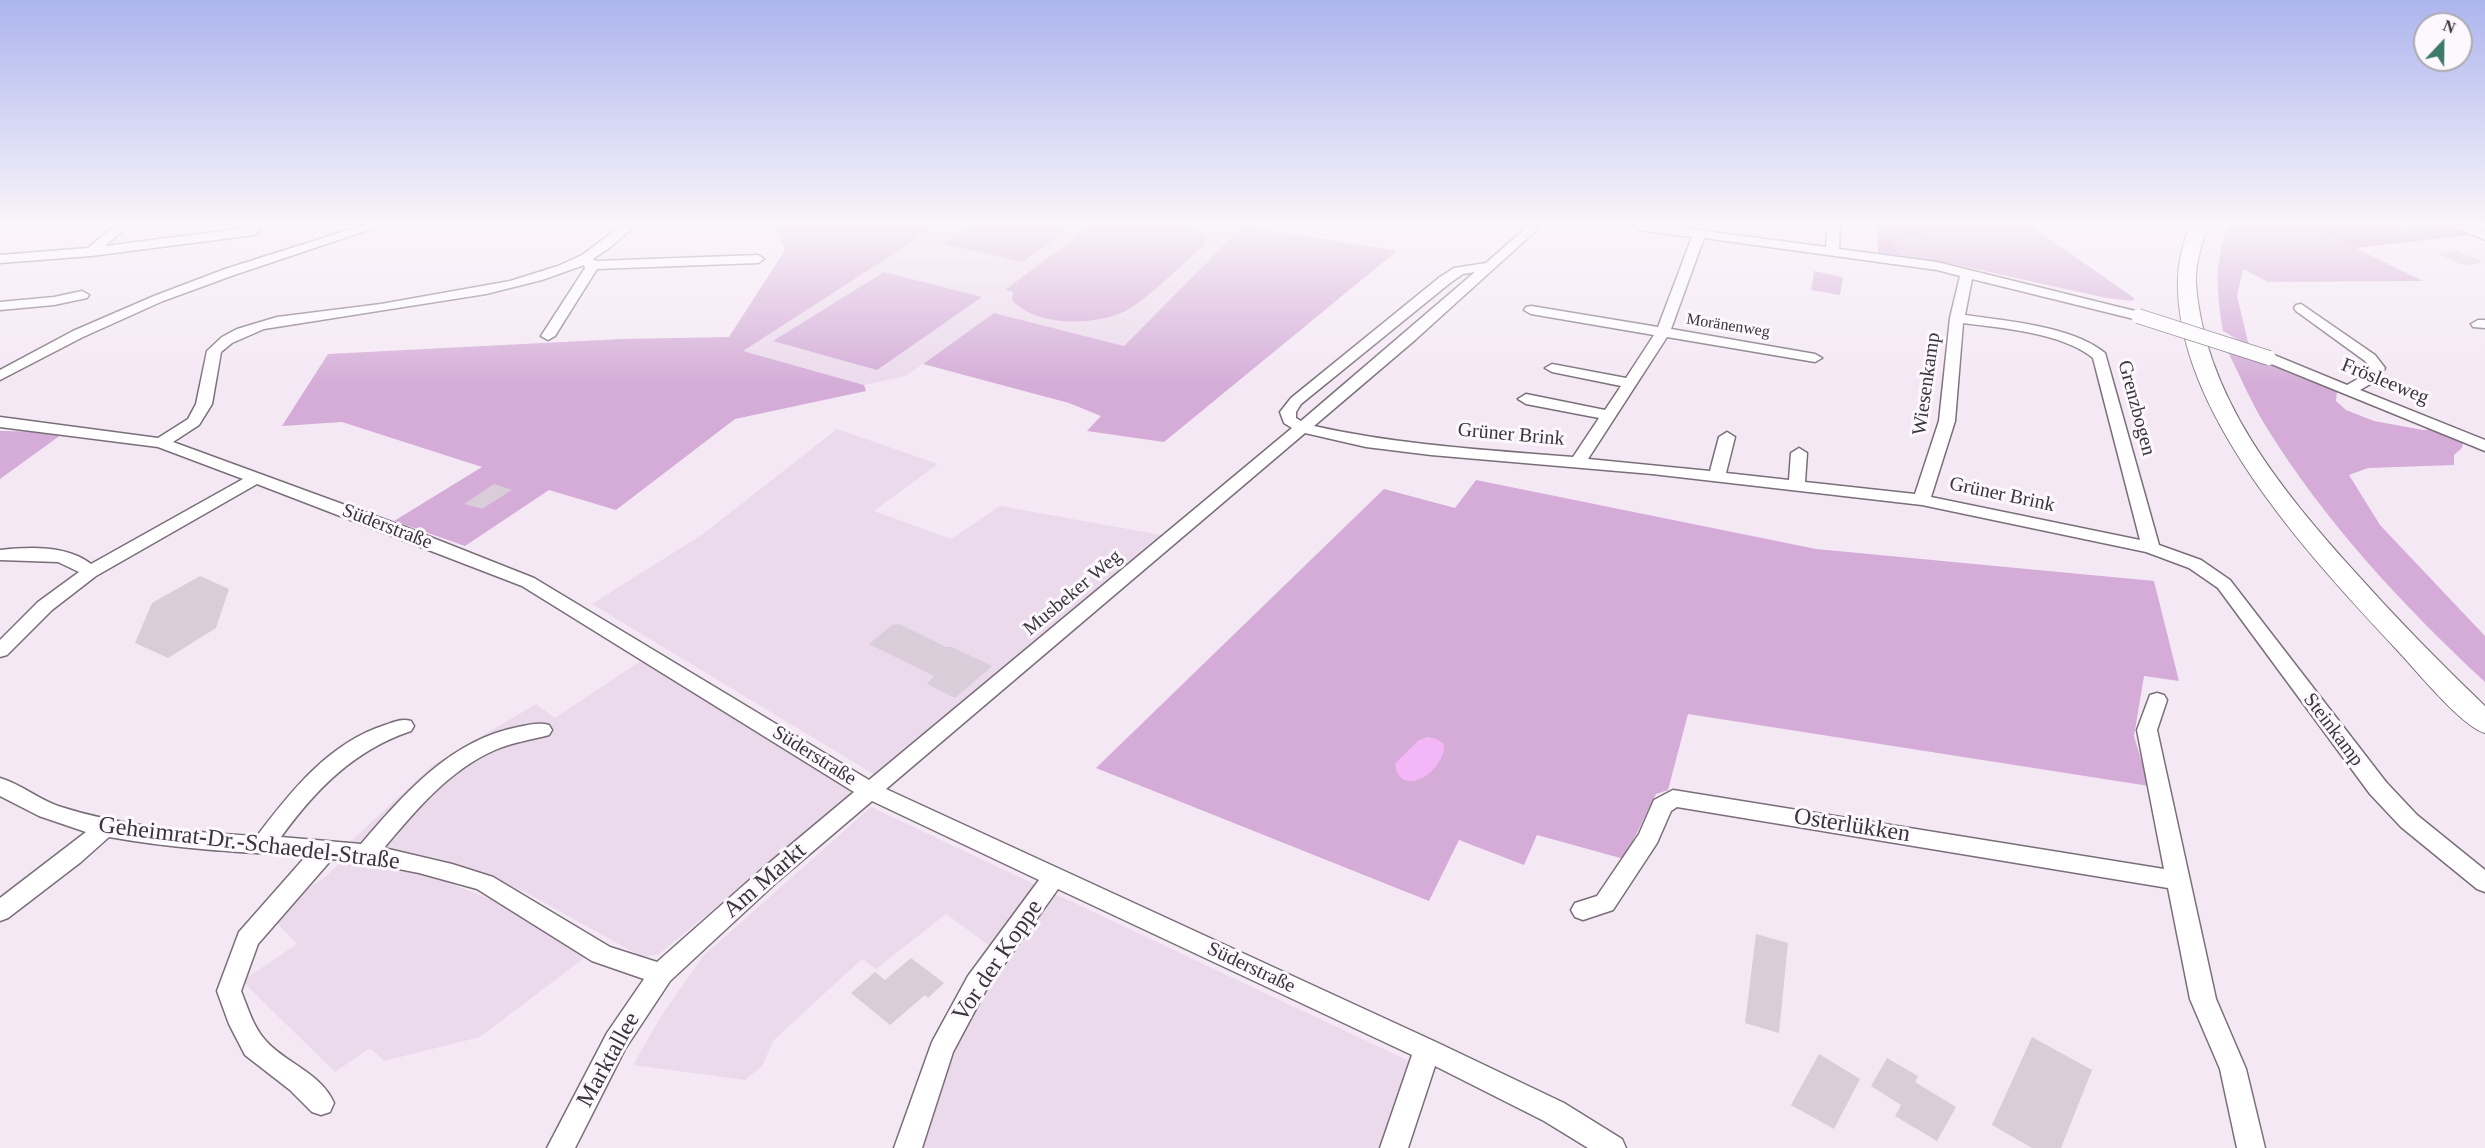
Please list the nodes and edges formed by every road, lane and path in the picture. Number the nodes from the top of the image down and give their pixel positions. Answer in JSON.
{"nodes":[{"id":1,"x":207,"y":280,"type":"edge"},
{"id":2,"x":527,"y":280,"type":"edge"},
{"id":3,"x":578,"y":280,"type":"edge"},
{"id":4,"x":1446,"y":280,"type":"edge"},
{"id":5,"x":1475,"y":280,"type":"edge"},
{"id":6,"x":1682,"y":280,"type":"edge"},
{"id":7,"x":1966,"y":280,"type":"edge"},
{"id":8,"x":1993,"y":280,"type":"edge"},
{"id":9,"x":2187,"y":280,"type":"edge"},
{"id":10,"x":2204,"y":280,"type":"edge"},
{"id":11,"x":81,"y":295,"type":"dead end"},
{"id":12,"x":0,"y":306,"type":"edge"},
{"id":13,"x":2301,"y":308,"type":"dead end"},
{"id":14,"x":1530,"y":310,"type":"dead end"},
{"id":15,"x":1957,"y":318,"type":"junction"},
{"id":16,"x":1662,"y":334,"type":"junction"},
{"id":17,"x":548,"y":336,"type":"dead end"},
{"id":18,"x":1815,"y":358,"type":"dead end"},
{"id":19,"x":1552,"y":368,"type":"dead end"},
{"id":20,"x":0,"y":376,"type":"edge"},
{"id":21,"x":1630,"y":383,"type":"junction"},
{"id":22,"x":2348,"y":390,"type":"junction"},
{"id":23,"x":1526,"y":399,"type":"dead end"},
{"id":24,"x":1609,"y":415,"type":"junction"},
{"id":25,"x":0,"y":422,"type":"edge"},
{"id":26,"x":1302,"y":428,"type":"junction"},
{"id":27,"x":1727,"y":437,"type":"dead end"},
{"id":28,"x":161,"y":443,"type":"junction"},
{"id":29,"x":2485,"y":446,"type":"edge"},
{"id":30,"x":1799,"y":453,"type":"dead end"},
{"id":31,"x":1578,"y":462,"type":"junction"},
{"id":32,"x":1717,"y":477,"type":"junction"},
{"id":33,"x":256,"y":478,"type":"junction"},
{"id":34,"x":1797,"y":486,"type":"junction"},
{"id":35,"x":1922,"y":500,"type":"junction"},
{"id":36,"x":2151,"y":548,"type":"junction"},
{"id":37,"x":0,"y":555,"type":"edge"},
{"id":38,"x":2195,"y":564,"type":"joint"},
{"id":39,"x":90,"y":572,"type":"junction"},
{"id":40,"x":0,"y":651,"type":"edge"},
{"id":41,"x":2157,"y":700,"type":"dead end"},
{"id":42,"x":2485,"y":701,"type":"edge"},
{"id":43,"x":2485,"y":723,"type":"edge"},
{"id":44,"x":404,"y":726,"type":"dead end"},
{"id":45,"x":542,"y":730,"type":"dead end"},
{"id":46,"x":0,"y":786,"type":"edge"},
{"id":47,"x":870,"y":791,"type":"junction"},
{"id":48,"x":103,"y":830,"type":"junction"},
{"id":49,"x":263,"y":845,"type":"junction"},
{"id":50,"x":325,"y":851,"type":"junction"},
{"id":51,"x":366,"y":854,"type":"junction"},
{"id":52,"x":1054,"y":877,"type":"junction"},
{"id":53,"x":2178,"y":880,"type":"junction"},
{"id":54,"x":2485,"y":883,"type":"edge"},
{"id":55,"x":1583,"y":910,"type":"dead end"},
{"id":56,"x":0,"y":911,"type":"edge"},
{"id":57,"x":661,"y":974,"type":"junction"},
{"id":58,"x":1427,"y":1050,"type":"junction"},
{"id":59,"x":321,"y":1103,"type":"dead end"},
{"id":60,"x":561,"y":1148,"type":"edge"},
{"id":61,"x":908,"y":1148,"type":"edge"},
{"id":62,"x":1394,"y":1148,"type":"edge"},
{"id":63,"x":1612,"y":1148,"type":"edge"},
{"id":64,"x":2251,"y":1148,"type":"edge"}],
"edges":[{"from":1,"to":20,"type":"street"},
{"from":2,"to":28,"type":"street"},
{"from":3,"to":17,"type":"street"},
{"from":4,"to":26,"type":"street"},
{"from":5,"to":26,"type":"street","name":"Musbeker Weg"},
{"from":6,"to":16,"type":"street"},
{"from":7,"to":15,"type":"street","name":"Wiesenkamp"},
{"from":8,"to":22,"type":"street","name":"Frösleeweg","bridge":true},
{"from":9,"to":43,"type":"highway"},
{"from":10,"to":42,"type":"highway"},
{"from":11,"to":12,"type":"street"},
{"from":13,"to":22,"type":"street"},
{"from":14,"to":16,"type":"street","name":"Moränenweg"},
{"from":15,"to":35,"type":"street","name":"Wiesenkamp"},
{"from":15,"to":36,"type":"street","name":"Grenzbogen"},
{"from":16,"to":18,"type":"street","name":"Moränenweg"},
{"from":16,"to":21,"type":"street"},
{"from":19,"to":21,"type":"street"},
{"from":21,"to":24,"type":"street"},
{"from":22,"to":29,"type":"street","name":"Frösleeweg"},
{"from":23,"to":24,"type":"street"},
{"from":24,"to":31,"type":"street"},
{"from":25,"to":28,"type":"street","name":"Süderstraße"},
{"from":26,"to":31,"type":"street","name":"Grüner Brink"},
{"from":26,"to":47,"type":"street","name":"Musbeker Weg"},
{"from":27,"to":32,"type":"street"},
{"from":28,"to":33,"type":"street","name":"Süderstraße"},
{"from":30,"to":34,"type":"street"},
{"from":31,"to":32,"type":"street","name":"Grüner Brink"},
{"from":32,"to":34,"type":"street","name":"Grüner Brink"},
{"from":33,"to":39,"type":"street"},
{"from":33,"to":47,"type":"street","name":"Süderstraße"},
{"from":34,"to":35,"type":"street","name":"Grüner Brink"},
{"from":35,"to":36,"type":"street","name":"Grüner Brink"},
{"from":36,"to":38,"type":"street","name":"Grüner Brink"},
{"from":37,"to":39,"type":"street"},
{"from":38,"to":54,"type":"street","name":"Steinkamp"},
{"from":39,"to":40,"type":"street"},
{"from":41,"to":53,"type":"street"},
{"from":44,"to":49,"type":"street"},
{"from":45,"to":51,"type":"street"},
{"from":46,"to":48,"type":"street","name":"Geheimrat-Dr.-Schaedel-Straße"},
{"from":47,"to":52,"type":"street","name":"Süderstraße"},
{"from":47,"to":57,"type":"street","name":"Am Markt"},
{"from":48,"to":49,"type":"street","name":"Geheimrat-Dr.-Schaedel-Straße"},
{"from":48,"to":56,"type":"street"},
{"from":49,"to":50,"type":"street","name":"Geheimrat-Dr.-Schaedel-Straße"},
{"from":50,"to":51,"type":"street","name":"Geheimrat-Dr.-Schaedel-Straße"},
{"from":50,"to":59,"type":"street"},
{"from":51,"to":57,"type":"street","name":"Geheimrat-Dr.-Schaedel-Straße"},
{"from":52,"to":58,"type":"street","name":"Süderstraße"},
{"from":52,"to":61,"type":"street","name":"Vor der Koppe"},
{"from":53,"to":55,"type":"street","name":"Osterlükken"},
{"from":53,"to":64,"type":"street"},
{"from":57,"to":60,"type":"street","name":"Marktallee"},
{"from":58,"to":62,"type":"street"},
{"from":58,"to":63,"type":"street","name":"Süderstraße"}]}
